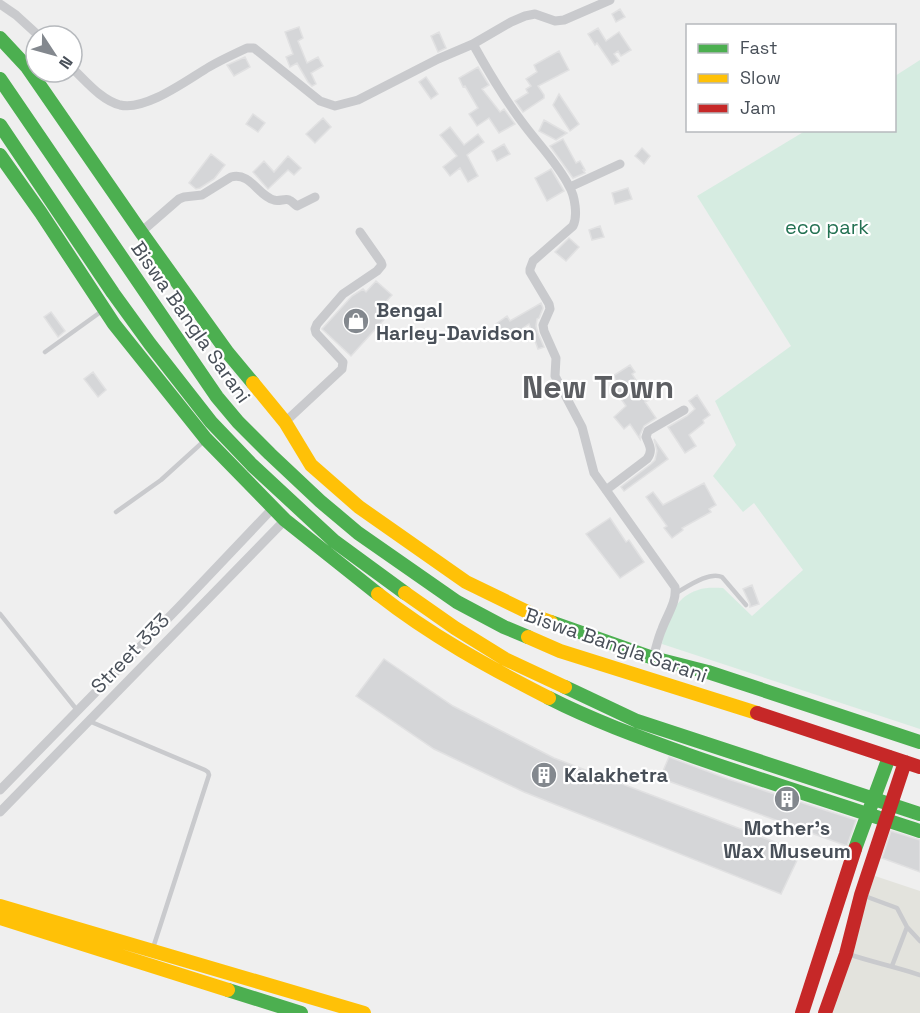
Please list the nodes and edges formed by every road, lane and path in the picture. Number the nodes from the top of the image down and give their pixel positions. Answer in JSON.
{"nodes":[{"id":1,"x":610,"y":0,"type":"edge"},
{"id":2,"x":0,"y":4,"type":"edge"},
{"id":3,"x":26,"y":24,"type":"edge"},
{"id":4,"x":0,"y":38,"type":"edge"},
{"id":5,"x":473,"y":44,"type":"junction"},
{"id":6,"x":0,"y":79,"type":"edge"},
{"id":7,"x":84,"y":79,"type":"edge"},
{"id":8,"x":0,"y":125,"type":"edge"},
{"id":9,"x":0,"y":155,"type":"edge"},
{"id":10,"x":620,"y":164,"type":"dead end"},
{"id":11,"x":570,"y":187,"type":"junction"},
{"id":12,"x":315,"y":196,"type":"dead end"},
{"id":13,"x":141,"y":232,"type":"junction"},
{"id":14,"x":360,"y":232,"type":"dead end"},
{"id":15,"x":104,"y":309,"type":"junction"},
{"id":16,"x":45,"y":352,"type":"dead end"},
{"id":17,"x":684,"y":410,"type":"dead end"},
{"id":18,"x":285,"y":422,"type":"junction"},
{"id":19,"x":206,"y":439,"type":"junction"},
{"id":20,"x":606,"y":489,"type":"junction"},
{"id":21,"x":273,"y":508,"type":"junction"},
{"id":22,"x":116,"y":512,"type":"dead end"},
{"id":23,"x":285,"y":520,"type":"junction"},
{"id":24,"x":676,"y":593,"type":"junction"},
{"id":25,"x":746,"y":605,"type":"dead end"},
{"id":26,"x":0,"y":614,"type":"edge"},
{"id":27,"x":652,"y":658,"type":"junction"},
{"id":28,"x":77,"y":711,"type":"junction"},
{"id":29,"x":89,"y":721,"type":"junction"},
{"id":30,"x":920,"y":742,"type":"edge"},
{"id":31,"x":889,"y":758,"type":"junction"},
{"id":32,"x":905,"y":762,"type":"junction"},
{"id":33,"x":920,"y":767,"type":"edge"},
{"id":34,"x":0,"y":790,"type":"edge"},
{"id":35,"x":874,"y":800,"type":"junction"},
{"id":36,"x":891,"y":805,"type":"junction"},
{"id":37,"x":0,"y":812,"type":"edge"},
{"id":38,"x":867,"y":814,"type":"junction"},
{"id":39,"x":920,"y":814,"type":"edge"},
{"id":40,"x":885,"y":820,"type":"junction"},
{"id":41,"x":920,"y":831,"type":"edge"},
{"id":42,"x":861,"y":895,"type":"junction"},
{"id":43,"x":0,"y":906,"type":"edge"},
{"id":44,"x":0,"y":918,"type":"edge"},
{"id":45,"x":907,"y":927,"type":"junction"},
{"id":46,"x":920,"y":941,"type":"edge"},
{"id":47,"x":152,"y":951,"type":"junction"},
{"id":48,"x":846,"y":954,"type":"junction"},
{"id":49,"x":892,"y":966,"type":"junction"},
{"id":50,"x":920,"y":975,"type":"edge"},
{"id":51,"x":301,"y":1013,"type":"edge"},
{"id":52,"x":364,"y":1013,"type":"edge"},
{"id":53,"x":802,"y":1013,"type":"edge"},
{"id":54,"x":825,"y":1013,"type":"edge"}],
"edges":[{"from":1,"to":5,"type":"street"},
{"from":2,"to":3,"type":"street"},
{"from":4,"to":13,"type":"street"},
{"from":5,"to":7,"type":"street"},
{"from":5,"to":11,"type":"street"},
{"from":6,"to":31,"type":"street","name":"Biswa Bangla Sarani"},
{"from":8,"to":35,"type":"street","name":"Biswa Bangla Sarani"},
{"from":9,"to":15,"type":"street"},
{"from":10,"to":11,"type":"street"},
{"from":11,"to":20,"type":"street"},
{"from":12,"to":13,"type":"street"},
{"from":13,"to":18,"type":"street"},
{"from":14,"to":18,"type":"street"},
{"from":15,"to":16,"type":"lane"},
{"from":15,"to":19,"type":"street"},
{"from":17,"to":20,"type":"street"},
{"from":18,"to":27,"type":"street"},
{"from":19,"to":21,"type":"street"},
{"from":19,"to":22,"type":"lane"},
{"from":20,"to":24,"type":"street"},
{"from":21,"to":23,"type":"street"},
{"from":21,"to":28,"type":"street","name":"Street 333"},
{"from":23,"to":29,"type":"street","name":"Street 333"},
{"from":23,"to":38,"type":"street"},
{"from":24,"to":25,"type":"lane"},
{"from":24,"to":27,"type":"street"},
{"from":26,"to":28,"type":"lane"},
{"from":27,"to":30,"type":"street"},
{"from":28,"to":34,"type":"street","name":"Street 333"},
{"from":29,"to":37,"type":"street","name":"Street 333"},
{"from":29,"to":47,"type":"lane"},
{"from":31,"to":32,"type":"street","name":"Biswa Bangla Sarani"},
{"from":31,"to":35,"type":"street"},
{"from":32,"to":33,"type":"street","name":"Biswa Bangla Sarani"},
{"from":32,"to":36,"type":"street"},
{"from":35,"to":36,"type":"street","name":"Biswa Bangla Sarani"},
{"from":35,"to":38,"type":"street"},
{"from":36,"to":39,"type":"street","name":"Biswa Bangla Sarani"},
{"from":36,"to":40,"type":"street"},
{"from":38,"to":40,"type":"street"},
{"from":38,"to":53,"type":"street"},
{"from":40,"to":41,"type":"street"},
{"from":40,"to":42,"type":"street"},
{"from":42,"to":45,"type":"lane"},
{"from":42,"to":48,"type":"street"},
{"from":43,"to":47,"type":"street"},
{"from":44,"to":51,"type":"street"},
{"from":45,"to":46,"type":"lane"},
{"from":45,"to":49,"type":"lane"},
{"from":47,"to":52,"type":"street"},
{"from":48,"to":49,"type":"lane"},
{"from":48,"to":54,"type":"street"},
{"from":49,"to":50,"type":"lane"}]}
